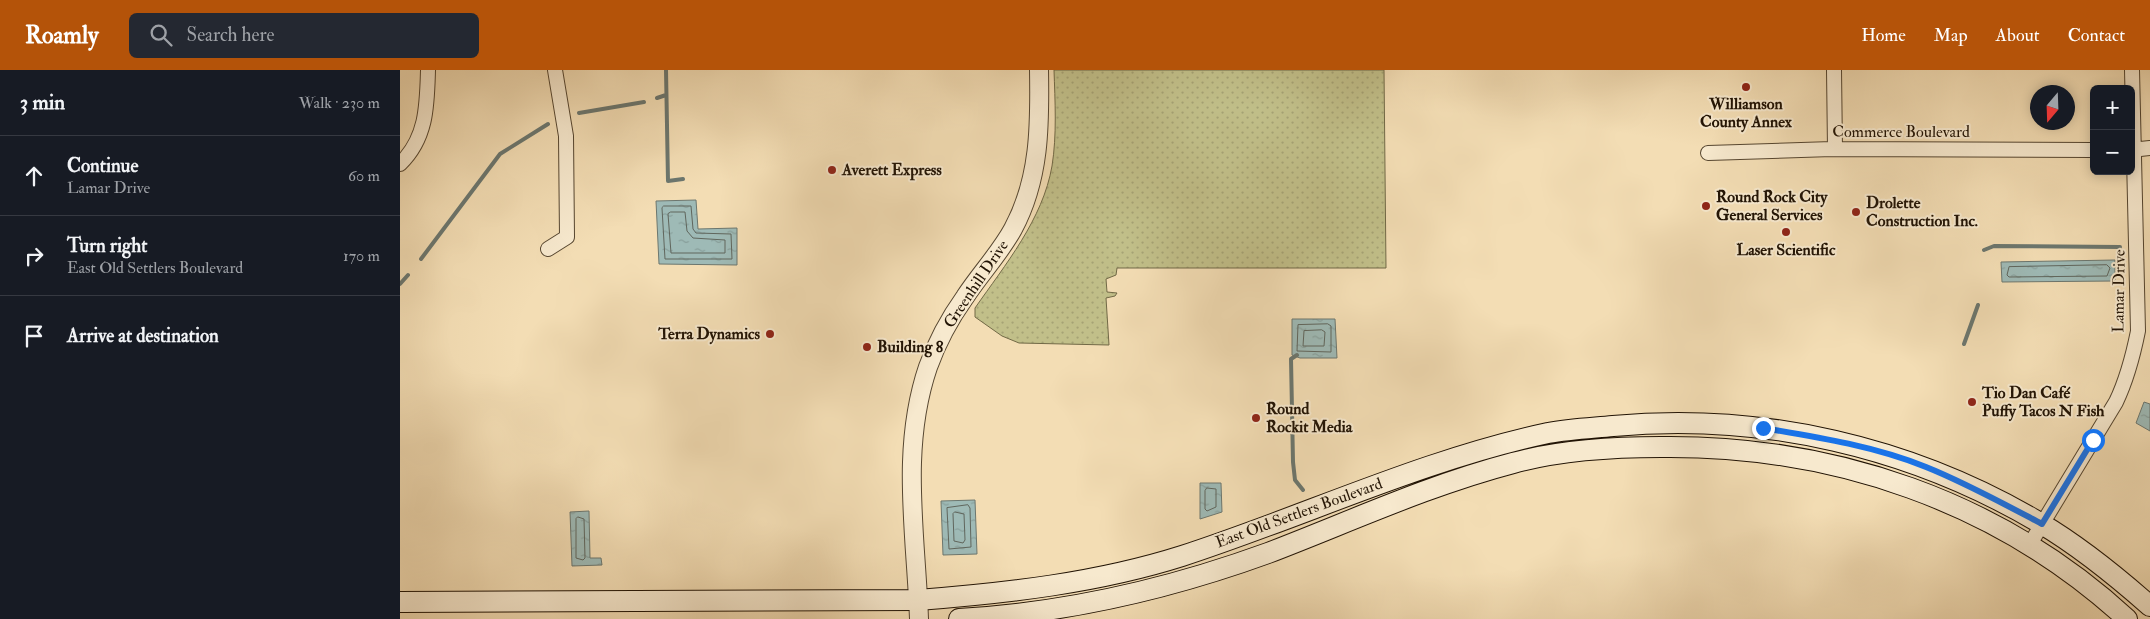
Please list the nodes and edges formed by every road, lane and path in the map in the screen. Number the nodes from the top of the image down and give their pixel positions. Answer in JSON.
{"nodes":[{"id":1,"x":428,"y":70,"type":"edge"},
{"id":2,"x":555,"y":70,"type":"edge"},
{"id":3,"x":1039,"y":70,"type":"edge"},
{"id":4,"x":1834,"y":70,"type":"edge"},
{"id":5,"x":2132,"y":70,"type":"edge"},
{"id":6,"x":2132,"y":130,"type":"edge"},
{"id":7,"x":2150,"y":148,"type":"edge"},
{"id":8,"x":1835,"y":149,"type":"junction"},
{"id":9,"x":2090,"y":150,"type":"edge"},
{"id":10,"x":2135,"y":150,"type":"edge"},
{"id":11,"x":2135,"y":150,"type":"edge"},
{"id":12,"x":1708,"y":153,"type":"dead end"},
{"id":13,"x":2150,"y":153,"type":"edge"},
{"id":14,"x":400,"y":164,"type":"edge"},
{"id":15,"x":2134,"y":175,"type":"edge"},
{"id":16,"x":548,"y":249,"type":"dead end"},
{"id":17,"x":2042,"y":524,"type":"junction"},
{"id":18,"x":2030,"y":544,"type":"junction"},
{"id":19,"x":400,"y":602,"type":"edge"},
{"id":20,"x":2150,"y":606,"type":"edge"},
{"id":21,"x":918,"y":610,"type":"edge"},
{"id":22,"x":959,"y":619,"type":"edge"},
{"id":23,"x":2127,"y":619,"type":"edge"}],
"edges":[{"from":1,"to":14,"type":"street"},
{"from":2,"to":16,"type":"street"},
{"from":3,"to":21,"type":"street","name":"Greenhill Drive"},
{"from":4,"to":8,"type":"street"},
{"from":5,"to":6,"type":"street","name":"Lamar Drive"},
{"from":7,"to":10,"type":"street"},
{"from":8,"to":9,"type":"street","name":"Commerce Boulevard"},
{"from":8,"to":12,"type":"street","name":"Commerce Boulevard"},
{"from":11,"to":13,"type":"street"},
{"from":15,"to":17,"type":"street","name":"Lamar Drive"},
{"from":17,"to":18,"type":"street","name":"Lamar Drive"},
{"from":17,"to":20,"type":"main road","name":"East Old Settlers Boulevard"},
{"from":17,"to":21,"type":"main road","name":"East Old Settlers Boulevard"},
{"from":18,"to":22,"type":"main road","name":"East Old Settlers Boulevard"},
{"from":18,"to":23,"type":"main road","name":"East Old Settlers Boulevard"},
{"from":19,"to":21,"type":"main road","name":"East Old Settlers Boulevard"}]}
